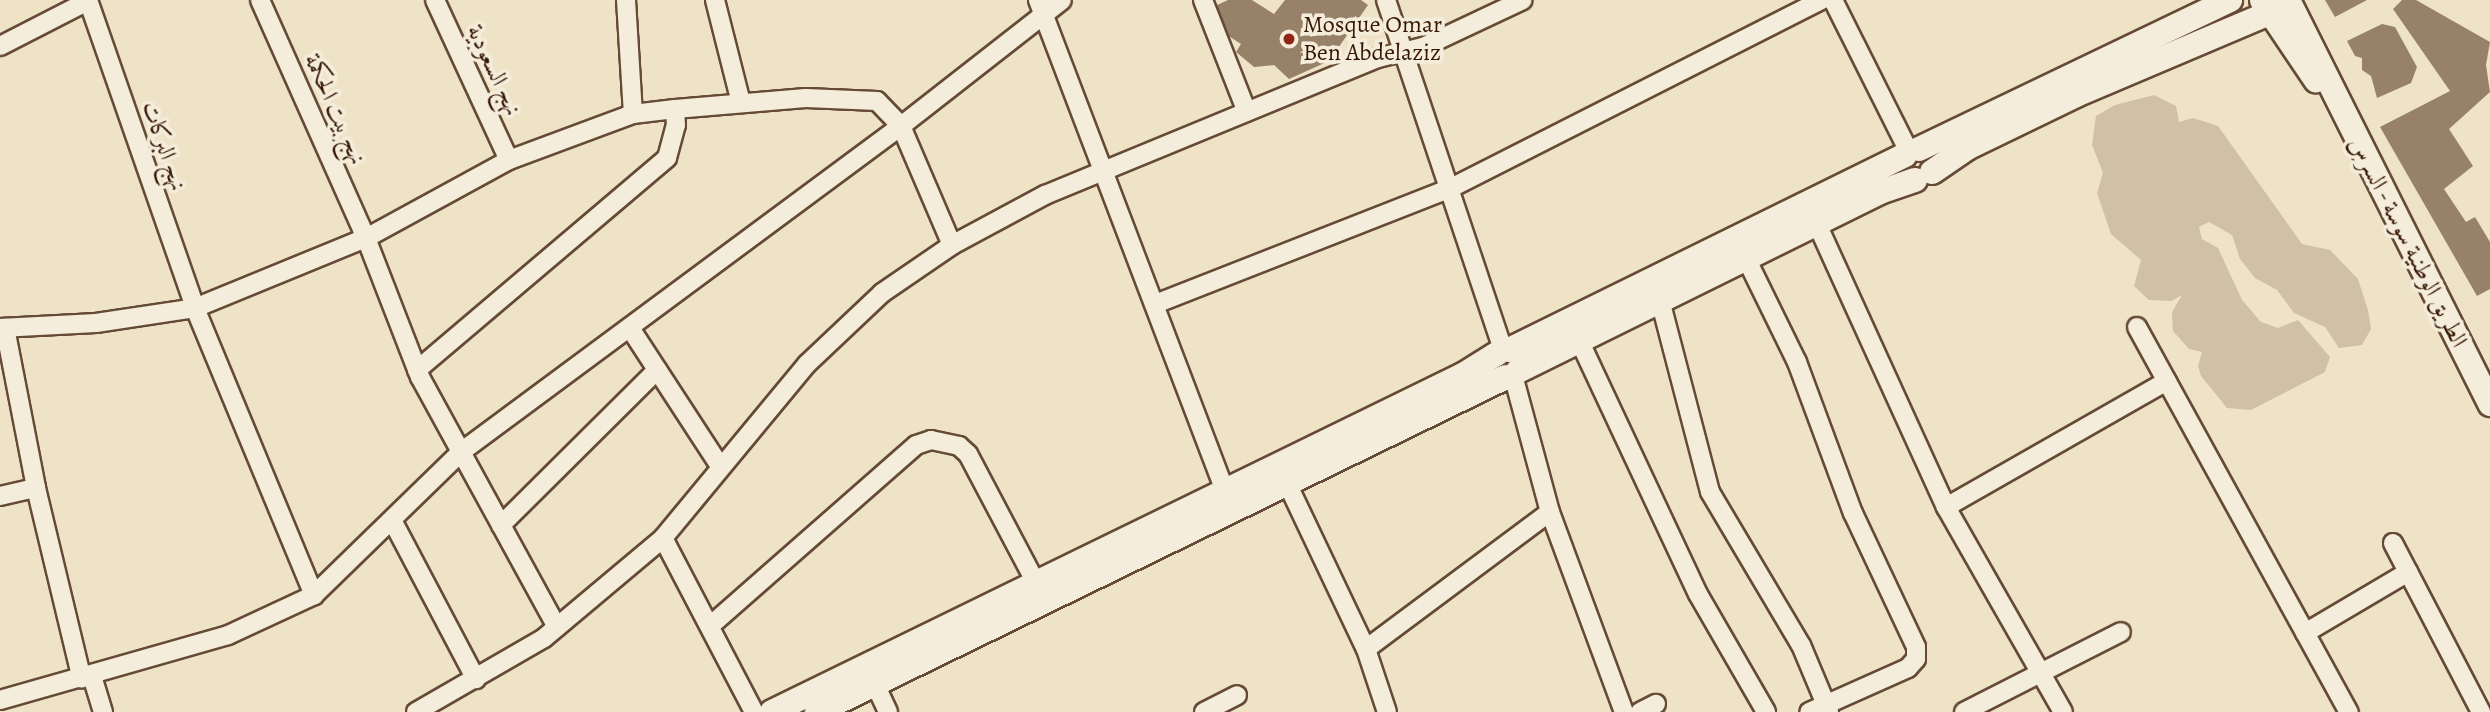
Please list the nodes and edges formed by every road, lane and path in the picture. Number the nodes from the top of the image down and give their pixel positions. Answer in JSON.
{"nodes":[{"id":1,"x":88,"y":0,"type":"edge"},
{"id":2,"x":260,"y":0,"type":"edge"},
{"id":3,"x":435,"y":0,"type":"edge"},
{"id":4,"x":626,"y":0,"type":"edge"},
{"id":5,"x":715,"y":0,"type":"edge"},
{"id":6,"x":1062,"y":0,"type":"edge"},
{"id":7,"x":1203,"y":0,"type":"edge"},
{"id":8,"x":1386,"y":0,"type":"edge"},
{"id":9,"x":1523,"y":0,"type":"edge"},
{"id":10,"x":1822,"y":0,"type":"edge"},
{"id":11,"x":1833,"y":0,"type":"edge"},
{"id":12,"x":2230,"y":0,"type":"edge"},
{"id":13,"x":2275,"y":3,"type":"edge"},
{"id":14,"x":1041,"y":8,"type":"edge"},
{"id":15,"x":0,"y":46,"type":"edge"},
{"id":16,"x":1406,"y":51,"type":"junction"},
{"id":17,"x":741,"y":103,"type":"junction"},
{"id":18,"x":675,"y":109,"type":"junction"},
{"id":19,"x":1247,"y":111,"type":"junction"},
{"id":20,"x":633,"y":114,"type":"junction"},
{"id":21,"x":901,"y":126,"type":"junction"},
{"id":22,"x":1911,"y":152,"type":"junction"},
{"id":23,"x":509,"y":160,"type":"junction"},
{"id":24,"x":1103,"y":173,"type":"junction"},
{"id":25,"x":1923,"y":176,"type":"junction"},
{"id":26,"x":1449,"y":189,"type":"junction"},
{"id":27,"x":1817,"y":224,"type":"junction"},
{"id":28,"x":366,"y":238,"type":"junction"},
{"id":29,"x":952,"y":245,"type":"junction"},
{"id":30,"x":1746,"y":258,"type":"junction"},
{"id":31,"x":1660,"y":300,"type":"junction"},
{"id":32,"x":1155,"y":304,"type":"junction"},
{"id":33,"x":195,"y":308,"type":"junction"},
{"id":34,"x":2137,"y":327,"type":"dead end"},
{"id":35,"x":2,"y":328,"type":"edge"},
{"id":36,"x":630,"y":328,"type":"junction"},
{"id":37,"x":1579,"y":341,"type":"junction"},
{"id":38,"x":1508,"y":363,"type":"junction"},
{"id":39,"x":417,"y":370,"type":"junction"},
{"id":40,"x":657,"y":370,"type":"junction"},
{"id":41,"x":2167,"y":381,"type":"junction"},
{"id":42,"x":2490,"y":404,"type":"edge"},
{"id":43,"x":461,"y":452,"type":"junction"},
{"id":44,"x":720,"y":466,"type":"junction"},
{"id":45,"x":1287,"y":483,"type":"junction"},
{"id":46,"x":36,"y":488,"type":"junction"},
{"id":47,"x":1225,"y":491,"type":"junction"},
{"id":48,"x":0,"y":496,"type":"edge"},
{"id":49,"x":1945,"y":507,"type":"junction"},
{"id":50,"x":1550,"y":512,"type":"junction"},
{"id":51,"x":392,"y":520,"type":"junction"},
{"id":52,"x":501,"y":526,"type":"junction"},
{"id":53,"x":663,"y":538,"type":"junction"},
{"id":54,"x":2393,"y":544,"type":"dead end"},
{"id":55,"x":2408,"y":572,"type":"junction"},
{"id":56,"x":1036,"y":583,"type":"junction"},
{"id":57,"x":314,"y":595,"type":"junction"},
{"id":58,"x":710,"y":626,"type":"junction"},
{"id":59,"x":557,"y":627,"type":"junction"},
{"id":60,"x":2121,"y":632,"type":"dead end"},
{"id":61,"x":2305,"y":633,"type":"junction"},
{"id":62,"x":1366,"y":649,"type":"junction"},
{"id":63,"x":2040,"y":672,"type":"junction"},
{"id":64,"x":87,"y":678,"type":"junction"},
{"id":65,"x":476,"y":679,"type":"junction"},
{"id":66,"x":875,"y":684,"type":"junction"},
{"id":67,"x":1237,"y":695,"type":"dead end"},
{"id":68,"x":0,"y":700,"type":"edge"},
{"id":69,"x":1828,"y":708,"type":"edge"},
{"id":70,"x":103,"y":712,"type":"edge"},
{"id":71,"x":416,"y":712,"type":"edge"},
{"id":72,"x":754,"y":712,"type":"edge"},
{"id":73,"x":772,"y":712,"type":"edge"},
{"id":74,"x":817,"y":712,"type":"edge"},
{"id":75,"x":888,"y":712,"type":"edge"},
{"id":76,"x":1205,"y":712,"type":"edge"},
{"id":77,"x":1387,"y":712,"type":"edge"},
{"id":78,"x":1625,"y":712,"type":"edge"},
{"id":79,"x":1766,"y":712,"type":"edge"},
{"id":80,"x":1809,"y":712,"type":"edge"},
{"id":81,"x":1964,"y":712,"type":"edge"},
{"id":82,"x":2063,"y":712,"type":"edge"},
{"id":83,"x":2349,"y":712,"type":"edge"},
{"id":84,"x":2481,"y":712,"type":"edge"}],
"edges":[{"from":1,"to":15,"type":"street"},
{"from":1,"to":33,"type":"street","name":"نهج البركات"},
{"from":2,"to":28,"type":"street","name":"نهج بيت الحكمة"},
{"from":3,"to":23,"type":"street","name":"نهج السعودية"},
{"from":4,"to":20,"type":"street"},
{"from":5,"to":17,"type":"street"},
{"from":6,"to":14,"type":"street"},
{"from":7,"to":19,"type":"street"},
{"from":8,"to":16,"type":"street"},
{"from":9,"to":16,"type":"street"},
{"from":10,"to":26,"type":"street"},
{"from":11,"to":22,"type":"street"},
{"from":12,"to":22,"type":"main road"},
{"from":13,"to":25,"type":"main road"},
{"from":13,"to":42,"type":"main road","name":"الطريق الوطنية سوسة - السرس"},
{"from":14,"to":21,"type":"street"},
{"from":14,"to":24,"type":"street"},
{"from":16,"to":19,"type":"street"},
{"from":16,"to":26,"type":"street"},
{"from":17,"to":18,"type":"street"},
{"from":17,"to":21,"type":"street"},
{"from":18,"to":20,"type":"street"},
{"from":18,"to":39,"type":"street"},
{"from":19,"to":24,"type":"street"},
{"from":20,"to":23,"type":"street"},
{"from":21,"to":29,"type":"street"},
{"from":21,"to":36,"type":"street"},
{"from":22,"to":25,"type":"main road"},
{"from":22,"to":38,"type":"main road"},
{"from":23,"to":28,"type":"street"},
{"from":24,"to":29,"type":"street"},
{"from":24,"to":32,"type":"street"},
{"from":25,"to":27,"type":"main road"},
{"from":26,"to":32,"type":"street"},
{"from":26,"to":38,"type":"street"},
{"from":27,"to":30,"type":"main road"},
{"from":27,"to":49,"type":"street"},
{"from":28,"to":33,"type":"street"},
{"from":28,"to":39,"type":"street","name":"نهج بيت الحكمة"},
{"from":29,"to":44,"type":"street"},
{"from":30,"to":31,"type":"main road"},
{"from":30,"to":69,"type":"street"},
{"from":31,"to":37,"type":"main road"},
{"from":31,"to":69,"type":"street"},
{"from":32,"to":47,"type":"street"},
{"from":33,"to":35,"type":"street"},
{"from":33,"to":57,"type":"street","name":"نهج البركات"},
{"from":34,"to":41,"type":"street"},
{"from":35,"to":46,"type":"street"},
{"from":36,"to":40,"type":"street"},
{"from":36,"to":43,"type":"street"},
{"from":37,"to":38,"type":"main road"},
{"from":37,"to":79,"type":"street"},
{"from":38,"to":45,"type":"main road"},
{"from":38,"to":47,"type":"main road"},
{"from":38,"to":50,"type":"street"},
{"from":39,"to":43,"type":"street","name":"نهج بيت الحكمة"},
{"from":40,"to":44,"type":"street"},
{"from":40,"to":52,"type":"street"},
{"from":41,"to":49,"type":"street"},
{"from":41,"to":61,"type":"street"},
{"from":43,"to":51,"type":"street"},
{"from":43,"to":52,"type":"street","name":"نهج بيت الحكمة"},
{"from":44,"to":53,"type":"street"},
{"from":45,"to":62,"type":"street"},
{"from":45,"to":66,"type":"main road"},
{"from":46,"to":48,"type":"street"},
{"from":46,"to":64,"type":"street"},
{"from":47,"to":56,"type":"main road"},
{"from":49,"to":63,"type":"street"},
{"from":50,"to":62,"type":"street"},
{"from":50,"to":78,"type":"street"},
{"from":51,"to":57,"type":"street"},
{"from":51,"to":65,"type":"street"},
{"from":52,"to":59,"type":"street","name":"نهج بيت الحكمة"},
{"from":53,"to":58,"type":"street"},
{"from":53,"to":59,"type":"street"},
{"from":54,"to":55,"type":"street"},
{"from":55,"to":61,"type":"street"},
{"from":55,"to":84,"type":"street"},
{"from":56,"to":58,"type":"street"},
{"from":56,"to":73,"type":"main road"},
{"from":57,"to":64,"type":"street"},
{"from":58,"to":72,"type":"street"},
{"from":59,"to":65,"type":"street"},
{"from":60,"to":63,"type":"street"},
{"from":61,"to":83,"type":"street"},
{"from":62,"to":77,"type":"street"},
{"from":63,"to":81,"type":"street"},
{"from":63,"to":82,"type":"street"},
{"from":64,"to":68,"type":"street"},
{"from":64,"to":70,"type":"street"},
{"from":65,"to":71,"type":"street"},
{"from":66,"to":74,"type":"main road"},
{"from":66,"to":75,"type":"street"},
{"from":67,"to":76,"type":"street"},
{"from":69,"to":80,"type":"street"}]}
